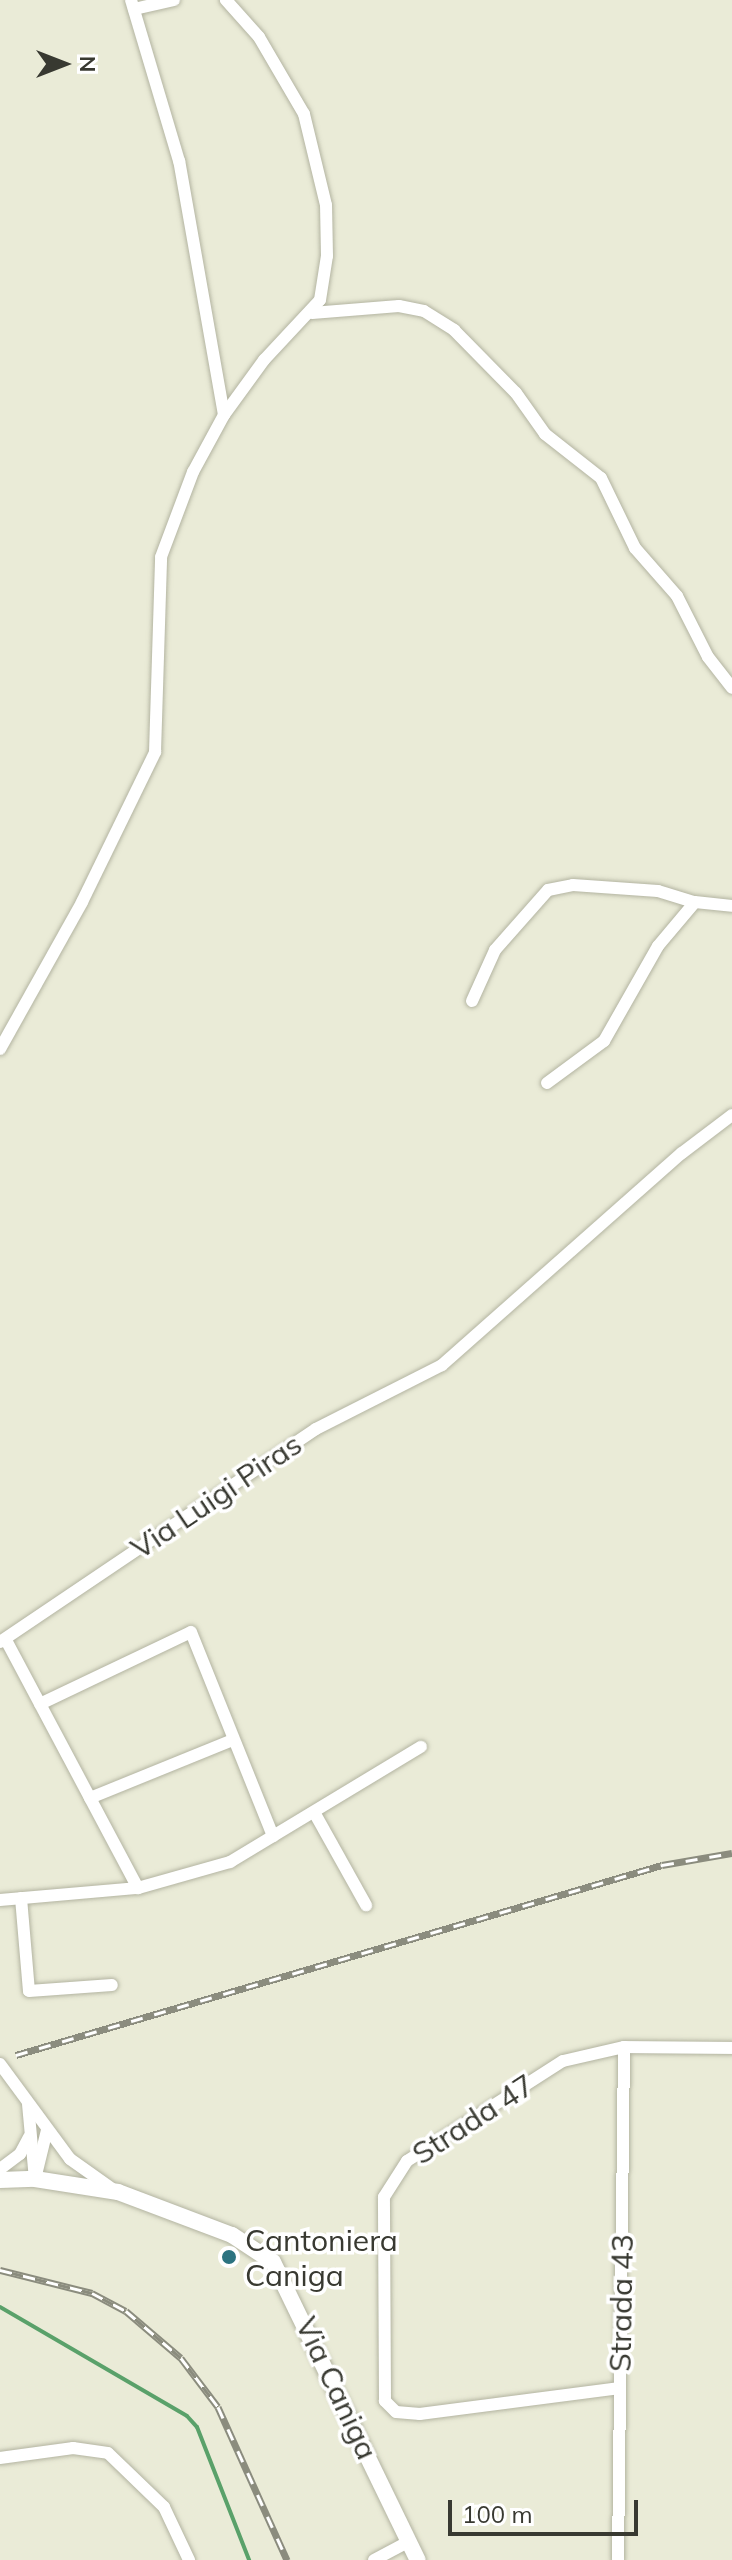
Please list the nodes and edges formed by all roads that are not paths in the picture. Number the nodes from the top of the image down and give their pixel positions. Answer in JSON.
{"nodes":[{"id":1,"x":174,"y":0,"type":"edge"},
{"id":2,"x":226,"y":0,"type":"edge"},
{"id":3,"x":132,"y":4,"type":"edge"},
{"id":4,"x":312,"y":313,"type":"junction"},
{"id":5,"x":224,"y":415,"type":"junction"},
{"id":6,"x":732,"y":688,"type":"edge"},
{"id":7,"x":695,"y":902,"type":"junction"},
{"id":8,"x":732,"y":906,"type":"edge"},
{"id":9,"x":472,"y":1001,"type":"dead end"},
{"id":10,"x":0,"y":1049,"type":"edge"},
{"id":11,"x":547,"y":1083,"type":"dead end"},
{"id":12,"x":732,"y":1115,"type":"edge"},
{"id":13,"x":3,"y":1641,"type":"edge"},
{"id":14,"x":40,"y":1704,"type":"junction"},
{"id":15,"x":233,"y":1740,"type":"junction"},
{"id":16,"x":421,"y":1747,"type":"dead end"},
{"id":17,"x":90,"y":1798,"type":"junction"},
{"id":18,"x":314,"y":1812,"type":"junction"},
{"id":19,"x":273,"y":1836,"type":"junction"},
{"id":20,"x":138,"y":1888,"type":"junction"},
{"id":21,"x":21,"y":1898,"type":"junction"},
{"id":22,"x":0,"y":1900,"type":"edge"},
{"id":23,"x":366,"y":1905,"type":"dead end"},
{"id":24,"x":112,"y":1985,"type":"dead end"},
{"id":25,"x":624,"y":2047,"type":"junction"},
{"id":26,"x":732,"y":2048,"type":"edge"},
{"id":27,"x":0,"y":2064,"type":"edge"},
{"id":28,"x":28,"y":2104,"type":"junction"},
{"id":29,"x":47,"y":2130,"type":"junction"},
{"id":30,"x":29,"y":2137,"type":"junction"},
{"id":31,"x":0,"y":2169,"type":"edge"},
{"id":32,"x":35,"y":2179,"type":"junction"},
{"id":33,"x":0,"y":2180,"type":"edge"},
{"id":34,"x":118,"y":2192,"type":"junction"},
{"id":35,"x":620,"y":2388,"type":"junction"},
{"id":36,"x":0,"y":2458,"type":"edge"},
{"id":37,"x":409,"y":2541,"type":"junction"},
{"id":38,"x":189,"y":2560,"type":"edge"},
{"id":39,"x":374,"y":2560,"type":"edge"},
{"id":40,"x":418,"y":2560,"type":"edge"},
{"id":41,"x":618,"y":2560,"type":"edge"}],
"edges":[{"from":1,"to":3,"type":"street"},
{"from":2,"to":4,"type":"street"},
{"from":3,"to":5,"type":"street"},
{"from":4,"to":5,"type":"street"},
{"from":4,"to":6,"type":"street"},
{"from":5,"to":10,"type":"street"},
{"from":7,"to":8,"type":"street"},
{"from":7,"to":9,"type":"street"},
{"from":7,"to":11,"type":"street"},
{"from":12,"to":13,"type":"street","name":"Via Luigi Piras"},
{"from":13,"to":14,"type":"street"},
{"from":14,"to":15,"type":"street"},
{"from":14,"to":17,"type":"street"},
{"from":15,"to":17,"type":"street"},
{"from":15,"to":19,"type":"street"},
{"from":16,"to":18,"type":"street"},
{"from":17,"to":20,"type":"street"},
{"from":18,"to":19,"type":"street"},
{"from":18,"to":23,"type":"street"},
{"from":19,"to":20,"type":"street"},
{"from":20,"to":21,"type":"street"},
{"from":21,"to":22,"type":"street"},
{"from":21,"to":24,"type":"street"},
{"from":25,"to":26,"type":"street","name":"Strada 47"},
{"from":25,"to":35,"type":"street","name":"Strada 43"},
{"from":25,"to":35,"type":"street","name":"Strada 47"},
{"from":27,"to":28,"type":"street"},
{"from":28,"to":29,"type":"street"},
{"from":28,"to":30,"type":"street"},
{"from":29,"to":32,"type":"street"},
{"from":29,"to":34,"type":"street"},
{"from":30,"to":31,"type":"street"},
{"from":30,"to":32,"type":"street"},
{"from":32,"to":33,"type":"street","name":"Via Caniga"},
{"from":32,"to":34,"type":"street","name":"Via Caniga"},
{"from":34,"to":37,"type":"street","name":"Via Caniga"},
{"from":35,"to":41,"type":"street","name":"Strada 43"},
{"from":36,"to":38,"type":"street"},
{"from":37,"to":39,"type":"street"},
{"from":37,"to":40,"type":"street","name":"Via Caniga"}]}
